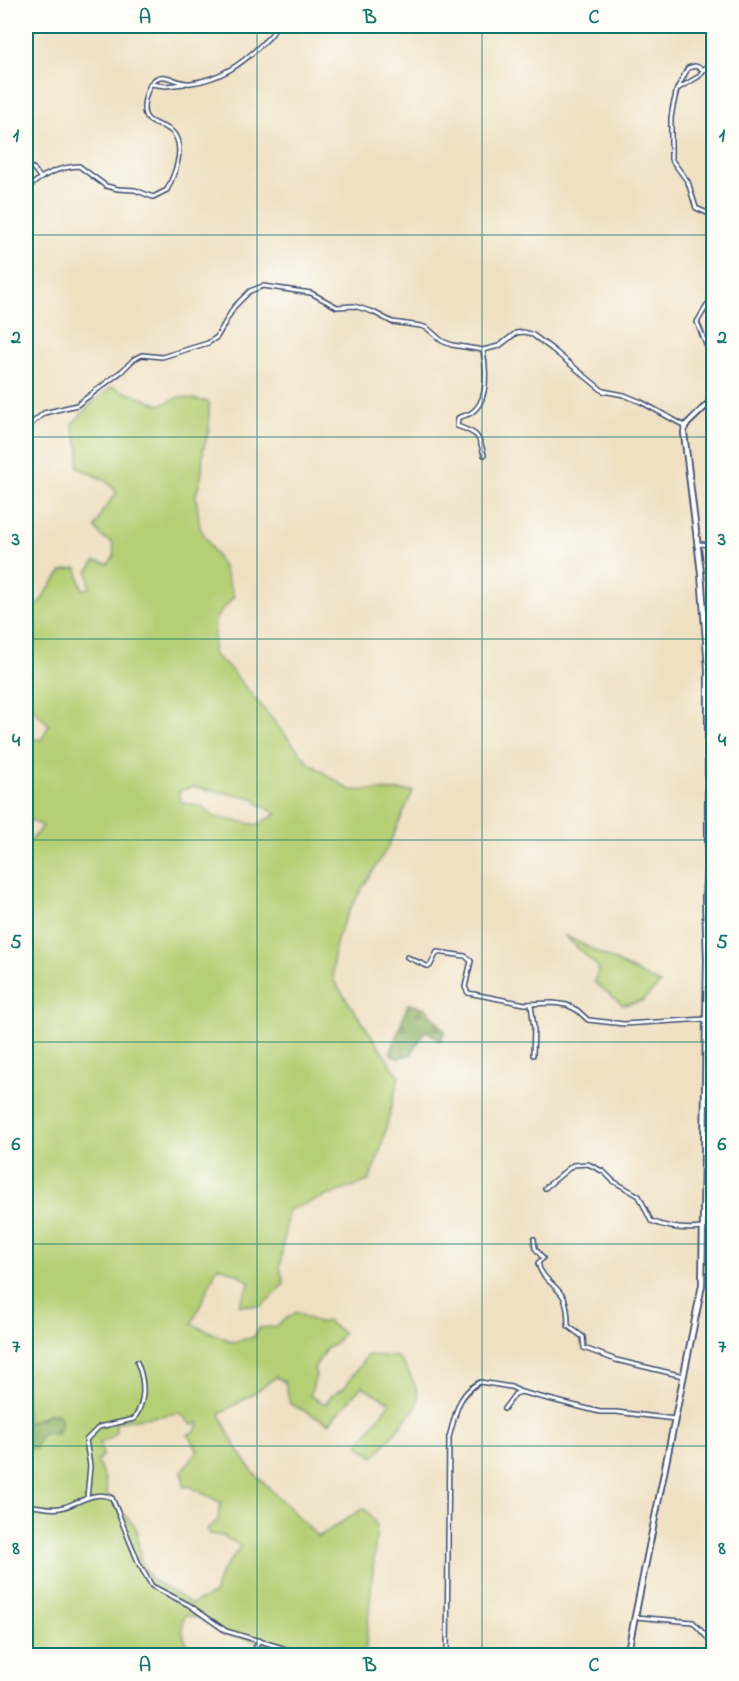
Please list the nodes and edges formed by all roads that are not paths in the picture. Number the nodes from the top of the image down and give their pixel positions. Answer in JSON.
{"nodes":[{"id":1,"x":275,"y":26,"type":"edge"},
{"id":2,"x":714,"y":49,"type":"edge"},
{"id":3,"x":703,"y":69,"type":"junction"},
{"id":4,"x":150,"y":84,"type":"junction"},
{"id":5,"x":185,"y":84,"type":"junction"},
{"id":6,"x":677,"y":89,"type":"junction"},
{"id":7,"x":33,"y":168,"type":"dead end"},
{"id":8,"x":40,"y":177,"type":"junction"},
{"id":9,"x":26,"y":190,"type":"edge"},
{"id":10,"x":714,"y":216,"type":"edge"},
{"id":11,"x":714,"y":294,"type":"edge"},
{"id":12,"x":483,"y":350,"type":"junction"},
{"id":13,"x":714,"y":364,"type":"edge"},
{"id":14,"x":714,"y":398,"type":"edge"},
{"id":15,"x":685,"y":426,"type":"junction"},
{"id":16,"x":26,"y":428,"type":"edge"},
{"id":17,"x":484,"y":455,"type":"dead end"},
{"id":18,"x":697,"y":544,"type":"junction"},
{"id":19,"x":714,"y":545,"type":"edge"},
{"id":20,"x":711,"y":724,"type":"edge"},
{"id":21,"x":711,"y":849,"type":"edge"},
{"id":22,"x":407,"y":957,"type":"dead end"},
{"id":23,"x":531,"y":1004,"type":"junction"},
{"id":24,"x":706,"y":1020,"type":"junction"},
{"id":25,"x":714,"y":1020,"type":"edge"},
{"id":26,"x":533,"y":1055,"type":"dead end"},
{"id":27,"x":714,"y":1152,"type":"edge"},
{"id":28,"x":704,"y":1153,"type":"junction"},
{"id":29,"x":544,"y":1188,"type":"dead end"},
{"id":30,"x":703,"y":1228,"type":"junction"},
{"id":31,"x":534,"y":1239,"type":"dead end"},
{"id":32,"x":137,"y":1362,"type":"dead end"},
{"id":33,"x":683,"y":1377,"type":"junction"},
{"id":34,"x":521,"y":1392,"type":"junction"},
{"id":35,"x":504,"y":1409,"type":"dead end"},
{"id":36,"x":675,"y":1419,"type":"junction"},
{"id":37,"x":87,"y":1498,"type":"junction"},
{"id":38,"x":26,"y":1506,"type":"edge"},
{"id":39,"x":634,"y":1617,"type":"junction"},
{"id":40,"x":259,"y":1640,"type":"junction"},
{"id":41,"x":714,"y":1645,"type":"edge"},
{"id":42,"x":628,"y":1653,"type":"edge"},
{"id":43,"x":252,"y":1656,"type":"edge"},
{"id":44,"x":310,"y":1656,"type":"edge"},
{"id":45,"x":447,"y":1656,"type":"edge"},
{"id":46,"x":638,"y":1656,"type":"edge"}],
"edges":[{"from":1,"to":5,"type":"street"},
{"from":2,"to":3,"type":"street"},
{"from":3,"to":6,"type":"street"},
{"from":3,"to":6,"type":"street"},
{"from":4,"to":5,"type":"street"},
{"from":4,"to":5,"type":"street"},
{"from":4,"to":8,"type":"street"},
{"from":6,"to":10,"type":"street"},
{"from":7,"to":8,"type":"street"},
{"from":8,"to":9,"type":"street"},
{"from":11,"to":13,"type":"street"},
{"from":12,"to":15,"type":"street"},
{"from":12,"to":16,"type":"street"},
{"from":12,"to":17,"type":"street"},
{"from":14,"to":15,"type":"main road"},
{"from":15,"to":18,"type":"main road"},
{"from":18,"to":19,"type":"street"},
{"from":18,"to":20,"type":"main road"},
{"from":20,"to":21,"type":"main road"},
{"from":21,"to":24,"type":"main road"},
{"from":22,"to":23,"type":"street"},
{"from":23,"to":24,"type":"street"},
{"from":23,"to":26,"type":"street"},
{"from":24,"to":25,"type":"street"},
{"from":24,"to":28,"type":"main road"},
{"from":27,"to":28,"type":"street"},
{"from":28,"to":30,"type":"main road"},
{"from":29,"to":30,"type":"street"},
{"from":30,"to":33,"type":"main road"},
{"from":31,"to":33,"type":"street"},
{"from":32,"to":37,"type":"street"},
{"from":33,"to":36,"type":"main road"},
{"from":34,"to":35,"type":"street"},
{"from":34,"to":36,"type":"street"},
{"from":34,"to":45,"type":"street"},
{"from":36,"to":39,"type":"main road"},
{"from":37,"to":38,"type":"street"},
{"from":37,"to":40,"type":"street"},
{"from":39,"to":41,"type":"street"},
{"from":39,"to":42,"type":"main road"},
{"from":40,"to":43,"type":"street"},
{"from":40,"to":44,"type":"street"},
{"from":42,"to":46,"type":"street"}]}
